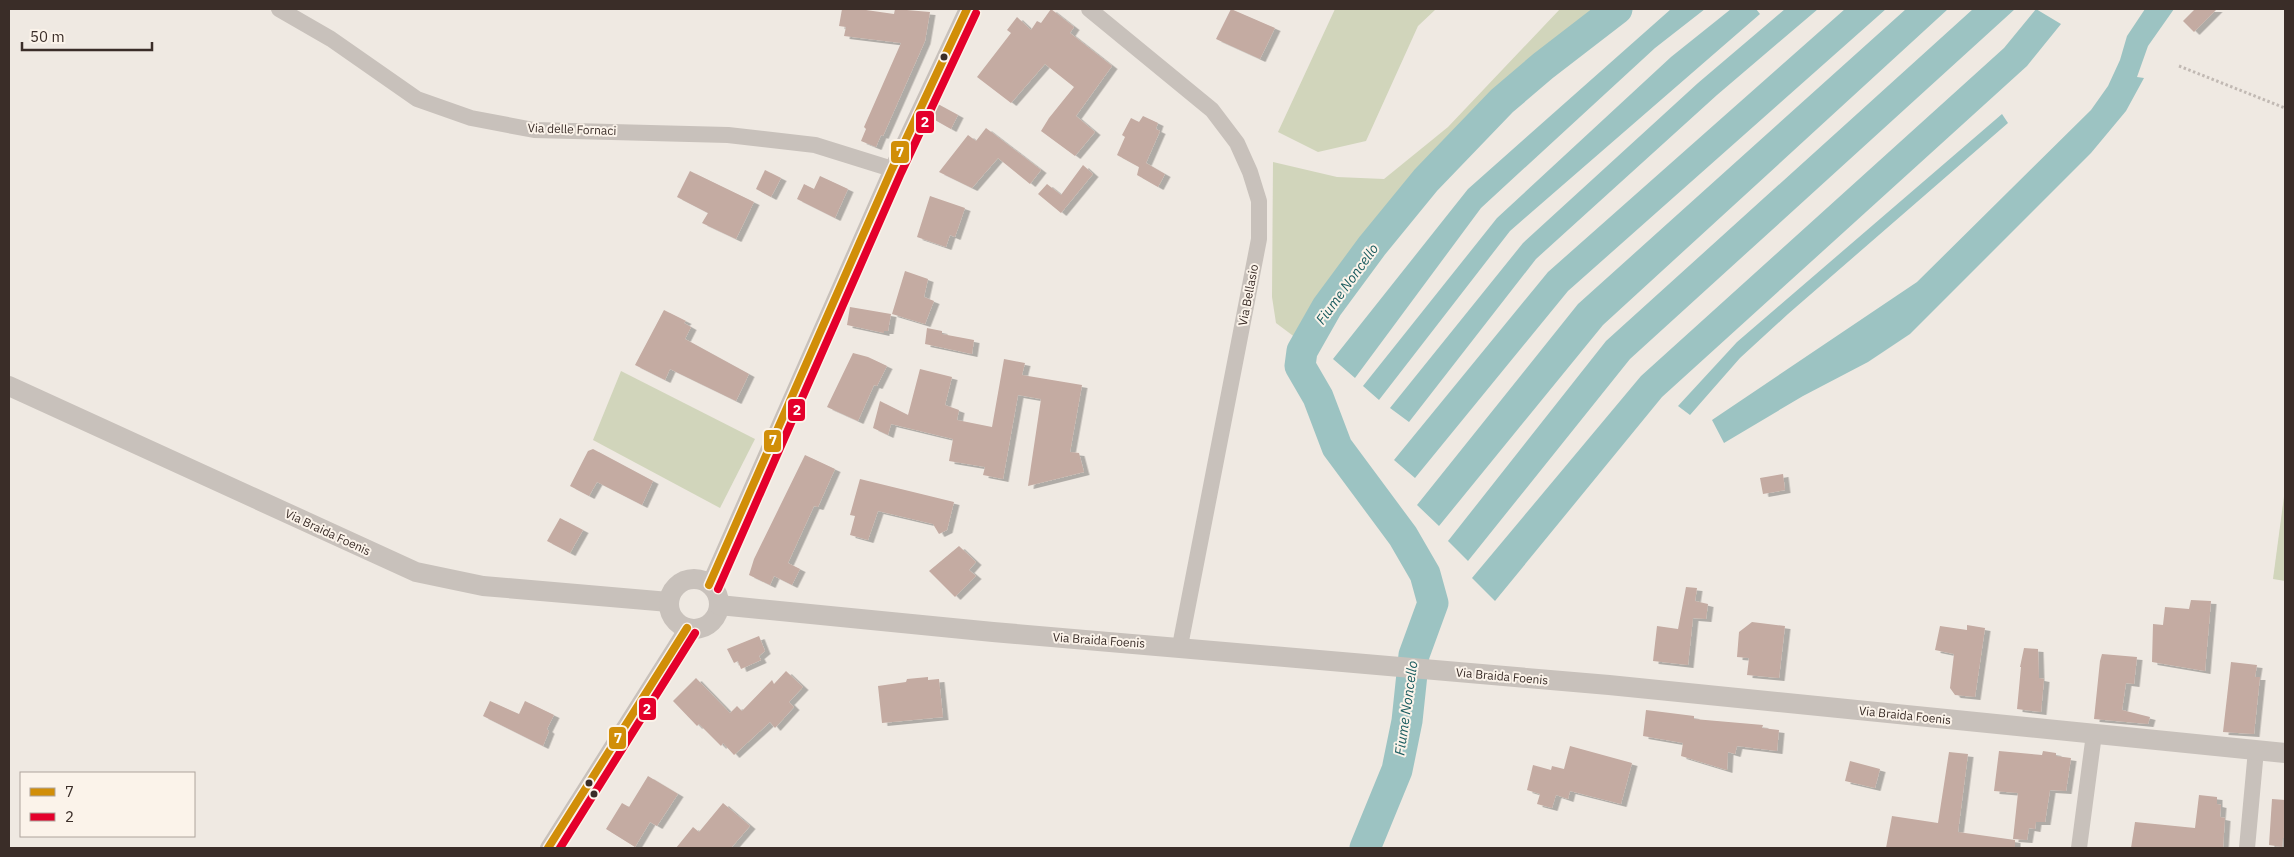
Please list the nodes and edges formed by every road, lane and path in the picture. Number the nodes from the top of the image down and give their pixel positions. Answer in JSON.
{"nodes":[{"id":1,"x":279,"y":9,"type":"edge"},
{"id":2,"x":968,"y":9,"type":"edge"},
{"id":3,"x":1089,"y":9,"type":"edge"},
{"id":4,"x":2179,"y":66,"type":"dead end"},
{"id":5,"x":2285,"y":108,"type":"edge"},
{"id":6,"x":892,"y":169,"type":"junction"},
{"id":7,"x":9,"y":386,"type":"edge"},
{"id":8,"x":710,"y":584,"type":"junction"},
{"id":9,"x":669,"y":602,"type":"junction"},
{"id":10,"x":719,"y":605,"type":"junction"},
{"id":11,"x":687,"y":628,"type":"junction"},
{"id":12,"x":1180,"y":646,"type":"junction"},
{"id":13,"x":2094,"y":734,"type":"junction"},
{"id":14,"x":2256,"y":750,"type":"junction"},
{"id":15,"x":2285,"y":753,"type":"edge"},
{"id":16,"x":548,"y":848,"type":"edge"},
{"id":17,"x":2079,"y":848,"type":"edge"},
{"id":18,"x":2247,"y":848,"type":"edge"}],
"edges":[{"from":1,"to":6,"type":"street","name":"Via delle Fornaci"},
{"from":2,"to":6,"type":"street"},
{"from":3,"to":12,"type":"street","name":"Via Bellasio"},
{"from":4,"to":5,"type":"path"},
{"from":6,"to":8,"type":"street"},
{"from":7,"to":9,"type":"street","name":"Via Braida Foenis"},
{"from":8,"to":9,"type":"street"},
{"from":8,"to":10,"type":"street"},
{"from":9,"to":11,"type":"street"},
{"from":10,"to":11,"type":"street"},
{"from":10,"to":12,"type":"street","name":"Via Braida Foenis"},
{"from":11,"to":16,"type":"street"},
{"from":12,"to":13,"type":"street","name":"Via Braida Foenis"},
{"from":13,"to":14,"type":"street","name":"Via Braida Foenis"},
{"from":13,"to":17,"type":"street"},
{"from":14,"to":15,"type":"street","name":"Via Braida Foenis"},
{"from":14,"to":18,"type":"street"}]}
